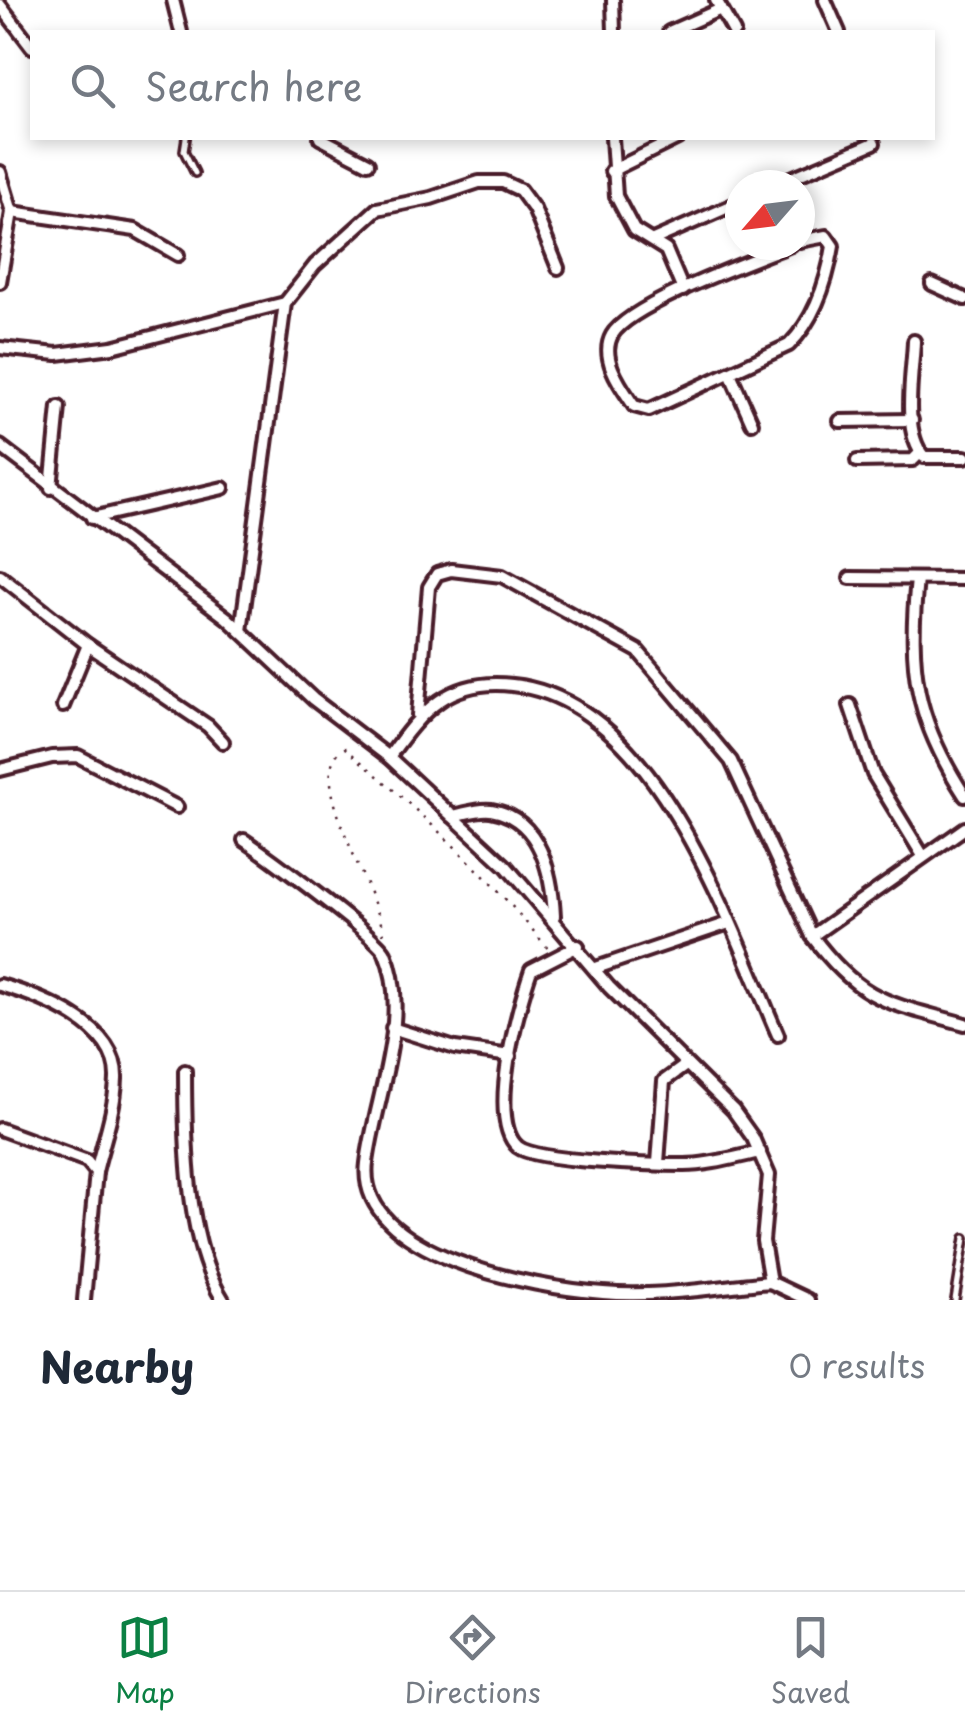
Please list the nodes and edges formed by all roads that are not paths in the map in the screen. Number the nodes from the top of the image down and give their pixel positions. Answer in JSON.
{"nodes":[{"id":1,"x":172,"y":0,"type":"edge"},
{"id":2,"x":614,"y":0,"type":"edge"},
{"id":3,"x":825,"y":0,"type":"edge"},
{"id":4,"x":719,"y":4,"type":"edge"},
{"id":5,"x":0,"y":5,"type":"edge"},
{"id":6,"x":180,"y":30,"type":"edge"},
{"id":7,"x":614,"y":30,"type":"edge"},
{"id":8,"x":673,"y":30,"type":"edge"},
{"id":9,"x":733,"y":30,"type":"edge"},
{"id":10,"x":838,"y":30,"type":"edge"},
{"id":11,"x":30,"y":44,"type":"edge"},
{"id":12,"x":186,"y":140,"type":"edge"},
{"id":13,"x":324,"y":140,"type":"edge"},
{"id":14,"x":612,"y":140,"type":"edge"},
{"id":15,"x":674,"y":140,"type":"edge"},
{"id":16,"x":874,"y":143,"type":"dead end"},
{"id":17,"x":368,"y":163,"type":"dead end"},
{"id":18,"x":810,"y":170,"type":"edge"},
{"id":19,"x":0,"y":172,"type":"edge"},
{"id":20,"x":611,"y":172,"type":"junction"},
{"id":21,"x":196,"y":173,"type":"dead end"},
{"id":22,"x":725,"y":209,"type":"edge"},
{"id":23,"x":12,"y":212,"type":"junction"},
{"id":24,"x":815,"y":239,"type":"edge"},
{"id":25,"x":654,"y":240,"type":"junction"},
{"id":26,"x":178,"y":255,"type":"dead end"},
{"id":27,"x":755,"y":260,"type":"edge"},
{"id":28,"x":558,"y":268,"type":"dead end"},
{"id":29,"x":0,"y":282,"type":"edge"},
{"id":30,"x":932,"y":284,"type":"dead end"},
{"id":31,"x":683,"y":290,"type":"junction"},
{"id":32,"x":965,"y":299,"type":"edge"},
{"id":33,"x":285,"y":303,"type":"junction"},
{"id":34,"x":914,"y":341,"type":"dead end"},
{"id":35,"x":0,"y":348,"type":"edge"},
{"id":36,"x":730,"y":373,"type":"junction"},
{"id":37,"x":58,"y":407,"type":"dead end"},
{"id":38,"x":912,"y":420,"type":"junction"},
{"id":39,"x":840,"y":421,"type":"dead end"},
{"id":40,"x":752,"y":424,"type":"dead end"},
{"id":41,"x":0,"y":446,"type":"edge"},
{"id":42,"x":920,"y":453,"type":"junction"},
{"id":43,"x":965,"y":457,"type":"edge"},
{"id":44,"x":858,"y":461,"type":"dead end"},
{"id":45,"x":51,"y":488,"type":"junction"},
{"id":46,"x":222,"y":488,"type":"dead end"},
{"id":47,"x":92,"y":518,"type":"junction"},
{"id":48,"x":0,"y":576,"type":"edge"},
{"id":49,"x":850,"y":578,"type":"dead end"},
{"id":50,"x":917,"y":578,"type":"junction"},
{"id":51,"x":965,"y":580,"type":"edge"},
{"id":52,"x":241,"y":631,"type":"junction"},
{"id":53,"x":88,"y":645,"type":"junction"},
{"id":54,"x":850,"y":705,"type":"dead end"},
{"id":55,"x":63,"y":706,"type":"dead end"},
{"id":56,"x":418,"y":715,"type":"junction"},
{"id":57,"x":223,"y":742,"type":"dead end"},
{"id":58,"x":390,"y":757,"type":"junction"},
{"id":59,"x":0,"y":770,"type":"edge"},
{"id":60,"x":965,"y":796,"type":"edge"},
{"id":61,"x":177,"y":807,"type":"dead end"},
{"id":62,"x":452,"y":816,"type":"junction"},
{"id":63,"x":965,"y":828,"type":"edge"},
{"id":64,"x":244,"y":840,"type":"dead end"},
{"id":65,"x":923,"y":856,"type":"junction"},
{"id":66,"x":554,"y":917,"type":"junction"},
{"id":67,"x":729,"y":922,"type":"junction"},
{"id":68,"x":812,"y":936,"type":"junction"},
{"id":69,"x":578,"y":946,"type":"junction"},
{"id":70,"x":596,"y":968,"type":"junction"},
{"id":71,"x":0,"y":985,"type":"edge"},
{"id":72,"x":965,"y":1024,"type":"edge"},
{"id":73,"x":392,"y":1028,"type":"junction"},
{"id":74,"x":778,"y":1035,"type":"dead end"},
{"id":75,"x":510,"y":1056,"type":"junction"},
{"id":76,"x":686,"y":1065,"type":"junction"},
{"id":77,"x":185,"y":1071,"type":"dead end"},
{"id":78,"x":0,"y":1129,"type":"edge"},
{"id":79,"x":760,"y":1152,"type":"junction"},
{"id":80,"x":658,"y":1163,"type":"junction"},
{"id":81,"x":96,"y":1172,"type":"junction"},
{"id":82,"x":965,"y":1241,"type":"edge"},
{"id":83,"x":770,"y":1282,"type":"junction"},
{"id":84,"x":84,"y":1300,"type":"edge"},
{"id":85,"x":223,"y":1300,"type":"edge"},
{"id":86,"x":808,"y":1300,"type":"edge"},
{"id":87,"x":955,"y":1300,"type":"edge"}],
"edges":[{"from":1,"to":6,"type":"street"},
{"from":2,"to":7,"type":"street"},
{"from":3,"to":10,"type":"street"},
{"from":4,"to":8,"type":"street"},
{"from":4,"to":9,"type":"street"},
{"from":5,"to":11,"type":"street"},
{"from":12,"to":21,"type":"lane"},
{"from":13,"to":17,"type":"street"},
{"from":14,"to":20,"type":"street"},
{"from":15,"to":20,"type":"street"},
{"from":16,"to":18,"type":"street"},
{"from":19,"to":23,"type":"street"},
{"from":20,"to":25,"type":"street"},
{"from":22,"to":25,"type":"street"},
{"from":23,"to":26,"type":"street"},
{"from":23,"to":29,"type":"street"},
{"from":24,"to":36,"type":"street"},
{"from":25,"to":31,"type":"street"},
{"from":27,"to":31,"type":"street"},
{"from":28,"to":33,"type":"street"},
{"from":30,"to":32,"type":"street"},
{"from":31,"to":36,"type":"street"},
{"from":33,"to":35,"type":"street"},
{"from":33,"to":52,"type":"street"},
{"from":34,"to":38,"type":"street"},
{"from":36,"to":40,"type":"street"},
{"from":37,"to":45,"type":"street"},
{"from":38,"to":39,"type":"street"},
{"from":38,"to":42,"type":"street"},
{"from":41,"to":45,"type":"street"},
{"from":42,"to":43,"type":"street"},
{"from":42,"to":44,"type":"street"},
{"from":45,"to":47,"type":"street"},
{"from":46,"to":47,"type":"street"},
{"from":47,"to":52,"type":"street"},
{"from":48,"to":53,"type":"street"},
{"from":49,"to":50,"type":"street"},
{"from":50,"to":51,"type":"street"},
{"from":50,"to":60,"type":"street"},
{"from":52,"to":58,"type":"street"},
{"from":53,"to":55,"type":"street"},
{"from":53,"to":57,"type":"street"},
{"from":54,"to":65,"type":"street"},
{"from":56,"to":58,"type":"street"},
{"from":56,"to":67,"type":"street"},
{"from":56,"to":68,"type":"street"},
{"from":58,"to":62,"type":"street"},
{"from":59,"to":61,"type":"street"},
{"from":62,"to":66,"type":"street"},
{"from":62,"to":66,"type":"street"},
{"from":63,"to":65,"type":"street"},
{"from":64,"to":73,"type":"street"},
{"from":65,"to":68,"type":"street"},
{"from":66,"to":69,"type":"street"},
{"from":67,"to":70,"type":"street"},
{"from":67,"to":74,"type":"street"},
{"from":68,"to":72,"type":"street"},
{"from":69,"to":70,"type":"street"},
{"from":69,"to":75,"type":"street"},
{"from":70,"to":76,"type":"street"},
{"from":71,"to":81,"type":"street"},
{"from":73,"to":75,"type":"street"},
{"from":73,"to":83,"type":"street"},
{"from":75,"to":80,"type":"street"},
{"from":76,"to":79,"type":"street"},
{"from":76,"to":80,"type":"street"},
{"from":77,"to":85,"type":"street"},
{"from":78,"to":81,"type":"street"},
{"from":79,"to":80,"type":"street"},
{"from":79,"to":83,"type":"street"},
{"from":81,"to":84,"type":"street"},
{"from":82,"to":87,"type":"lane"},
{"from":83,"to":86,"type":"street"}]}
